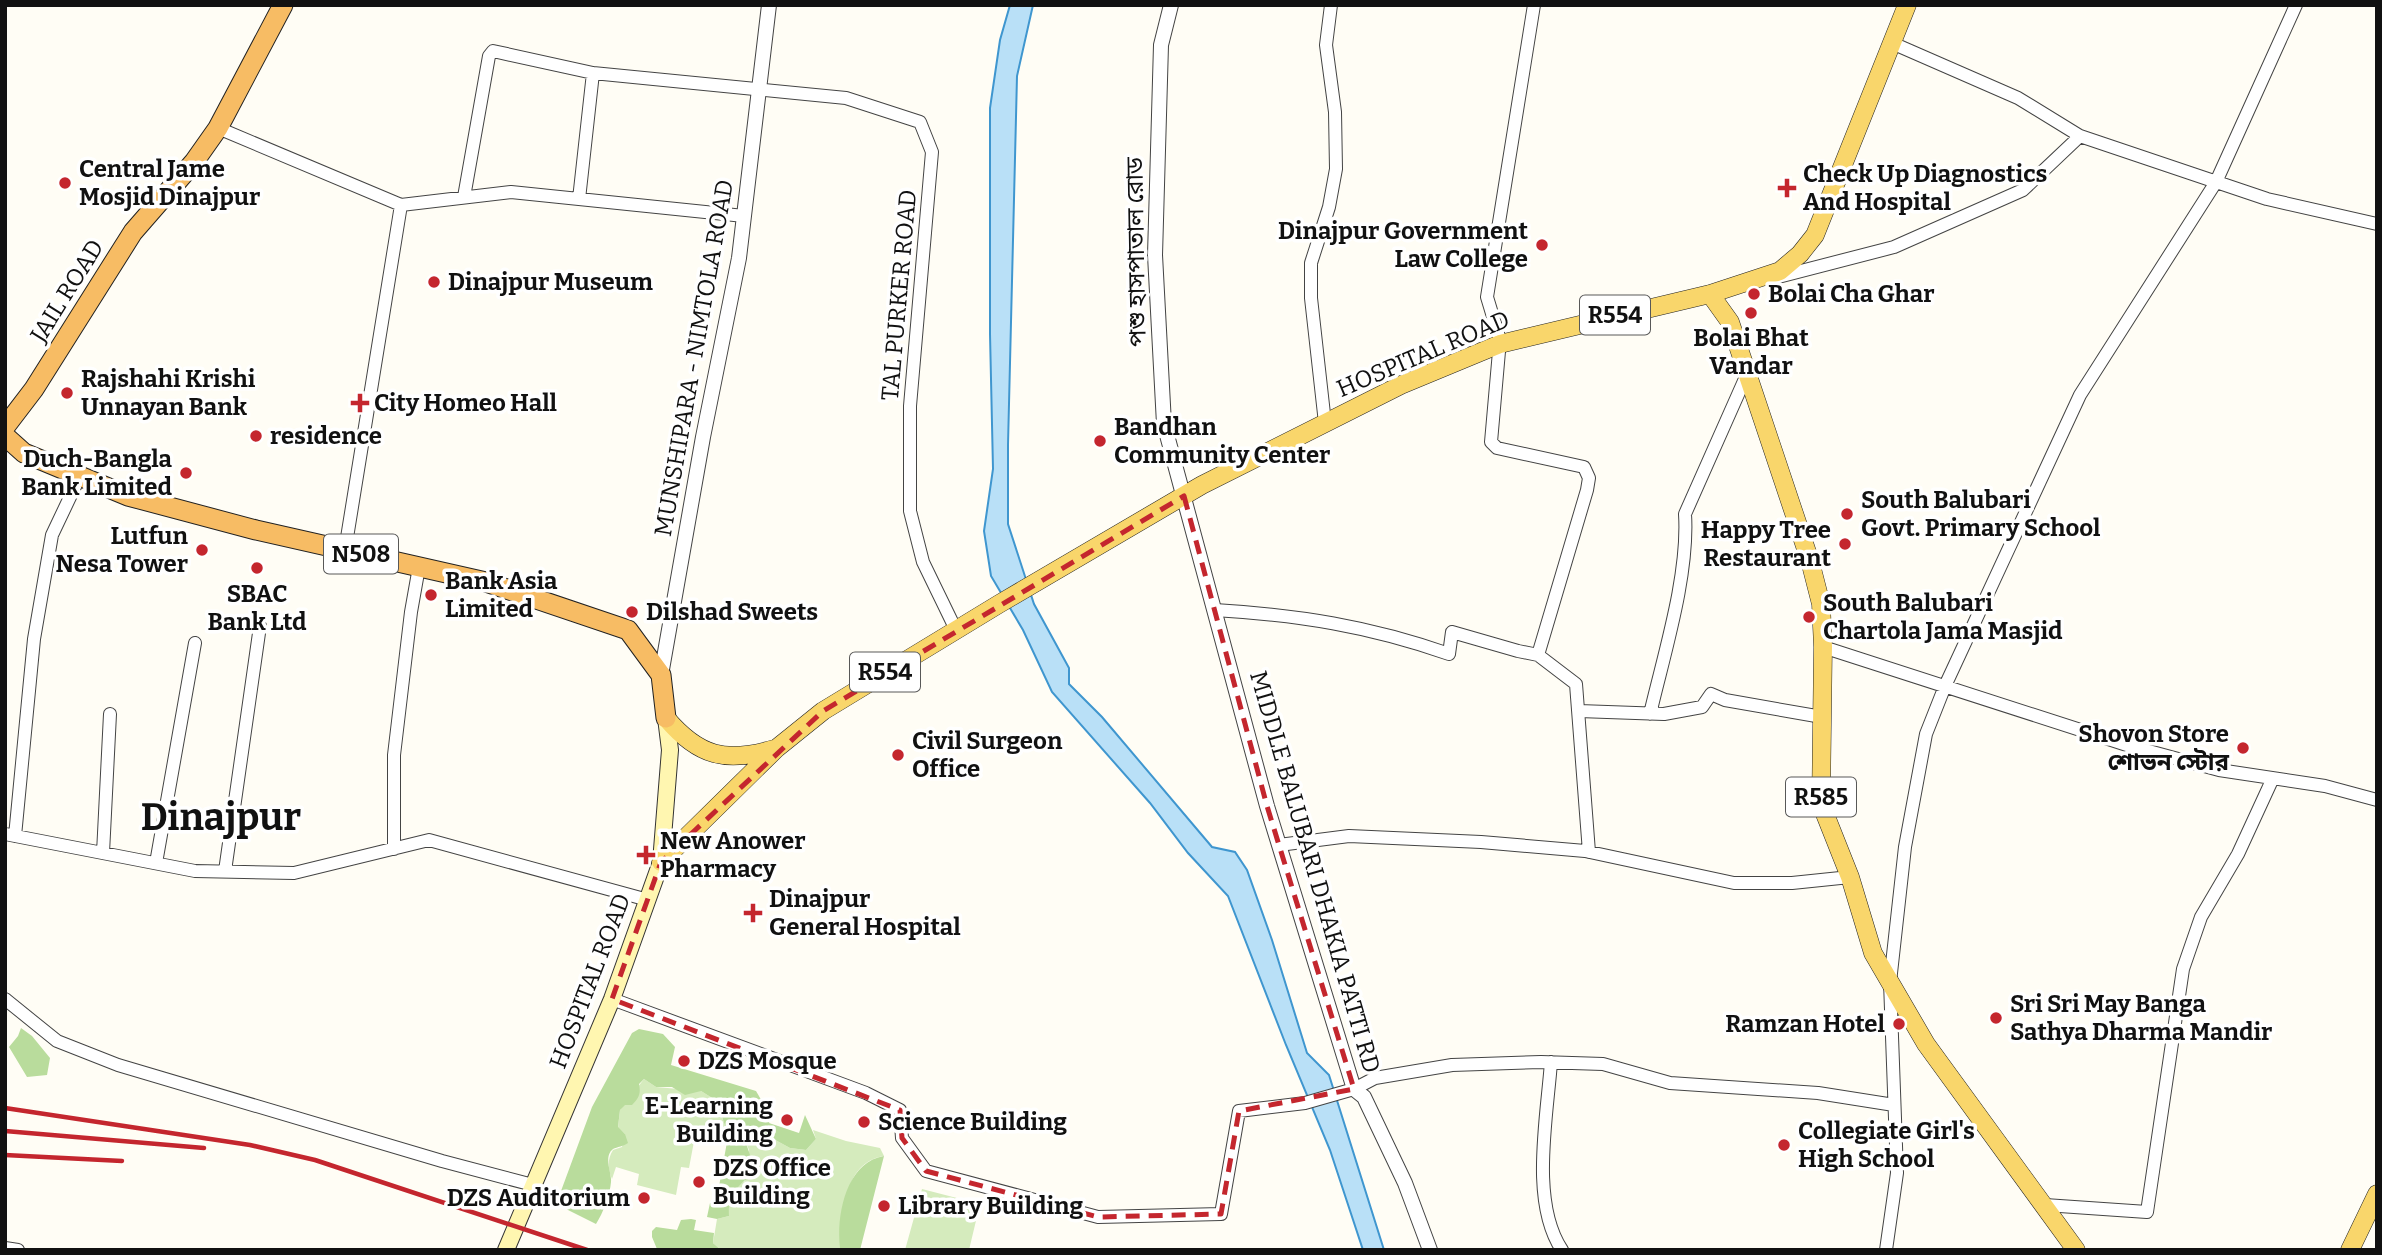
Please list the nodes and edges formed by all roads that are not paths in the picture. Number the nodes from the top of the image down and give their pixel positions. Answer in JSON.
{"nodes":[{"id":1,"x":283,"y":5,"type":"edge"},
{"id":2,"x":769,"y":5,"type":"edge"},
{"id":3,"x":1171,"y":5,"type":"edge"},
{"id":4,"x":1331,"y":5,"type":"edge"},
{"id":5,"x":1534,"y":5,"type":"edge"},
{"id":6,"x":1907,"y":5,"type":"edge"},
{"id":7,"x":2296,"y":5,"type":"edge"},
{"id":8,"x":1892,"y":43,"type":"junction"},
{"id":9,"x":593,"y":73,"type":"junction"},
{"id":10,"x":759,"y":90,"type":"junction"},
{"id":11,"x":218,"y":128,"type":"junction"},
{"id":12,"x":2080,"y":136,"type":"junction"},
{"id":13,"x":2216,"y":182,"type":"junction"},
{"id":14,"x":464,"y":197,"type":"junction"},
{"id":15,"x":579,"y":199,"type":"junction"},
{"id":16,"x":401,"y":205,"type":"junction"},
{"id":17,"x":744,"y":216,"type":"junction"},
{"id":18,"x":2377,"y":224,"type":"edge"},
{"id":19,"x":1710,"y":294,"type":"junction"},
{"id":20,"x":1500,"y":344,"type":"junction"},
{"id":21,"x":1748,"y":372,"type":"junction"},
{"id":22,"x":1325,"y":423,"type":"junction"},
{"id":23,"x":5,"y":427,"type":"edge"},
{"id":24,"x":5,"y":436,"type":"edge"},
{"id":25,"x":80,"y":476,"type":"junction"},
{"id":26,"x":1184,"y":496,"type":"junction"},
{"id":27,"x":345,"y":550,"type":"junction"},
{"id":28,"x":419,"y":567,"type":"junction"},
{"id":29,"x":1215,"y":610,"type":"junction"},
{"id":30,"x":260,"y":626,"type":"dead end"},
{"id":31,"x":956,"y":630,"type":"junction"},
{"id":32,"x":195,"y":643,"type":"dead end"},
{"id":33,"x":1823,"y":647,"type":"junction"},
{"id":34,"x":1538,"y":655,"type":"junction"},
{"id":35,"x":662,"y":676,"type":"junction"},
{"id":36,"x":1945,"y":687,"type":"junction"},
{"id":37,"x":1579,"y":711,"type":"junction"},
{"id":38,"x":1650,"y":713,"type":"junction"},
{"id":39,"x":110,"y":714,"type":"dead end"},
{"id":40,"x":1822,"y":717,"type":"junction"},
{"id":41,"x":666,"y":718,"type":"junction"},
{"id":42,"x":777,"y":748,"type":"junction"},
{"id":43,"x":2273,"y":778,"type":"junction"},
{"id":44,"x":2377,"y":800,"type":"edge"},
{"id":45,"x":10,"y":835,"type":"edge"},
{"id":46,"x":1279,"y":845,"type":"junction"},
{"id":47,"x":394,"y":849,"type":"junction"},
{"id":48,"x":1589,"y":852,"type":"junction"},
{"id":49,"x":103,"y":853,"type":"junction"},
{"id":50,"x":662,"y":862,"type":"junction"},
{"id":51,"x":156,"y":863,"type":"junction"},
{"id":52,"x":225,"y":871,"type":"junction"},
{"id":53,"x":1850,"y":877,"type":"junction"},
{"id":54,"x":648,"y":900,"type":"junction"},
{"id":55,"x":1890,"y":982,"type":"junction"},
{"id":56,"x":5,"y":999,"type":"edge"},
{"id":57,"x":612,"y":999,"type":"junction"},
{"id":58,"x":1551,"y":1062,"type":"junction"},
{"id":59,"x":1353,"y":1089,"type":"junction"},
{"id":60,"x":1894,"y":1105,"type":"junction"},
{"id":61,"x":533,"y":1185,"type":"junction"},
{"id":62,"x":2377,"y":1194,"type":"edge"},
{"id":63,"x":2045,"y":1205,"type":"junction"},
{"id":64,"x":5,"y":1248,"type":"edge"},
{"id":65,"x":18,"y":1250,"type":"edge"},
{"id":66,"x":506,"y":1250,"type":"edge"},
{"id":67,"x":1430,"y":1250,"type":"edge"},
{"id":68,"x":1562,"y":1250,"type":"edge"},
{"id":69,"x":1886,"y":1250,"type":"edge"},
{"id":70,"x":2076,"y":1250,"type":"edge"},
{"id":71,"x":2350,"y":1250,"type":"edge"}],
"edges":[{"from":1,"to":11,"type":"highway","name":"JAIL ROAD"},
{"from":2,"to":10,"type":"street","name":"MUNSHIPARA - NIMTOLA ROAD"},
{"from":3,"to":26,"type":"street","name":"পশু হাসপাতাল রোড"},
{"from":4,"to":22,"type":"street"},
{"from":5,"to":20,"type":"street"},
{"from":6,"to":8,"type":"main road","name":"HOSPITAL ROAD","number":"R554"},
{"from":7,"to":13,"type":"street"},
{"from":8,"to":12,"type":"street"},
{"from":8,"to":19,"type":"main road","name":"HOSPITAL ROAD","number":"R554"},
{"from":9,"to":10,"type":"street"},
{"from":9,"to":14,"type":"street"},
{"from":9,"to":15,"type":"street"},
{"from":10,"to":17,"type":"street","name":"MUNSHIPARA - NIMTOLA ROAD"},
{"from":10,"to":31,"type":"street","name":"TAL PURKER ROAD"},
{"from":11,"to":16,"type":"street"},
{"from":11,"to":23,"type":"highway","name":"JAIL ROAD"},
{"from":12,"to":13,"type":"street"},
{"from":12,"to":19,"type":"street"},
{"from":13,"to":18,"type":"street"},
{"from":13,"to":36,"type":"street"},
{"from":14,"to":15,"type":"street"},
{"from":14,"to":16,"type":"street"},
{"from":15,"to":17,"type":"street"},
{"from":16,"to":27,"type":"street"},
{"from":17,"to":35,"type":"street","name":"MUNSHIPARA - NIMTOLA ROAD"},
{"from":19,"to":20,"type":"main road","name":"HOSPITAL ROAD","number":"R554"},
{"from":19,"to":21,"type":"main road","number":"R585"},
{"from":20,"to":22,"type":"main road","name":"HOSPITAL ROAD","number":"R554"},
{"from":20,"to":34,"type":"street"},
{"from":21,"to":33,"type":"main road","number":"R585"},
{"from":21,"to":38,"type":"street"},
{"from":22,"to":26,"type":"main road","name":"HOSPITAL ROAD","number":"R554"},
{"from":24,"to":25,"type":"highway","number":"N508"},
{"from":25,"to":27,"type":"highway","number":"N508"},
{"from":25,"to":45,"type":"street"},
{"from":26,"to":29,"type":"street","name":"MIDDLE BALUBARI DHAKIA PATTI RD"},
{"from":26,"to":31,"type":"main road","name":"HOSPITAL ROAD","number":"R554"},
{"from":27,"to":28,"type":"highway","number":"N508"},
{"from":28,"to":35,"type":"highway","number":"N508"},
{"from":28,"to":47,"type":"street"},
{"from":29,"to":34,"type":"street"},
{"from":29,"to":46,"type":"street","name":"MIDDLE BALUBARI DHAKIA PATTI RD"},
{"from":30,"to":52,"type":"street"},
{"from":31,"to":42,"type":"main road","number":"R554"},
{"from":32,"to":51,"type":"street"},
{"from":33,"to":36,"type":"street"},
{"from":33,"to":40,"type":"main road","number":"R585"},
{"from":34,"to":37,"type":"street"},
{"from":35,"to":41,"type":"highway"},
{"from":36,"to":43,"type":"street"},
{"from":36,"to":55,"type":"street"},
{"from":37,"to":38,"type":"street"},
{"from":37,"to":48,"type":"street"},
{"from":38,"to":40,"type":"street"},
{"from":39,"to":49,"type":"street"},
{"from":40,"to":53,"type":"main road","number":"R585"},
{"from":41,"to":42,"type":"main road","number":"R554"},
{"from":41,"to":50,"type":"main road","name":"HOSPITAL ROAD"},
{"from":42,"to":50,"type":"main road","number":"R554"},
{"from":43,"to":44,"type":"street"},
{"from":43,"to":63,"type":"street"},
{"from":45,"to":49,"type":"street"},
{"from":46,"to":48,"type":"street"},
{"from":46,"to":59,"type":"street","name":"MIDDLE BALUBARI DHAKIA PATTI RD"},
{"from":47,"to":52,"type":"street"},
{"from":47,"to":54,"type":"street"},
{"from":48,"to":53,"type":"street"},
{"from":49,"to":51,"type":"street"},
{"from":50,"to":54,"type":"main road","name":"HOSPITAL ROAD"},
{"from":51,"to":52,"type":"street"},
{"from":53,"to":55,"type":"main road","number":"R585"},
{"from":54,"to":57,"type":"main road","name":"HOSPITAL ROAD"},
{"from":55,"to":60,"type":"street"},
{"from":55,"to":63,"type":"main road","number":"R585"},
{"from":56,"to":61,"type":"street"},
{"from":57,"to":59,"type":"street"},
{"from":57,"to":61,"type":"main road","name":"HOSPITAL ROAD"},
{"from":58,"to":59,"type":"street"},
{"from":58,"to":60,"type":"street"},
{"from":58,"to":68,"type":"street"},
{"from":59,"to":67,"type":"street","name":"MIDDLE BALUBARI DHAKIA PATTI RD"},
{"from":60,"to":69,"type":"street"},
{"from":61,"to":66,"type":"main road","name":"HOSPITAL ROAD"},
{"from":62,"to":71,"type":"main road"},
{"from":63,"to":70,"type":"main road","number":"R585"},
{"from":64,"to":65,"type":"street"}]}
